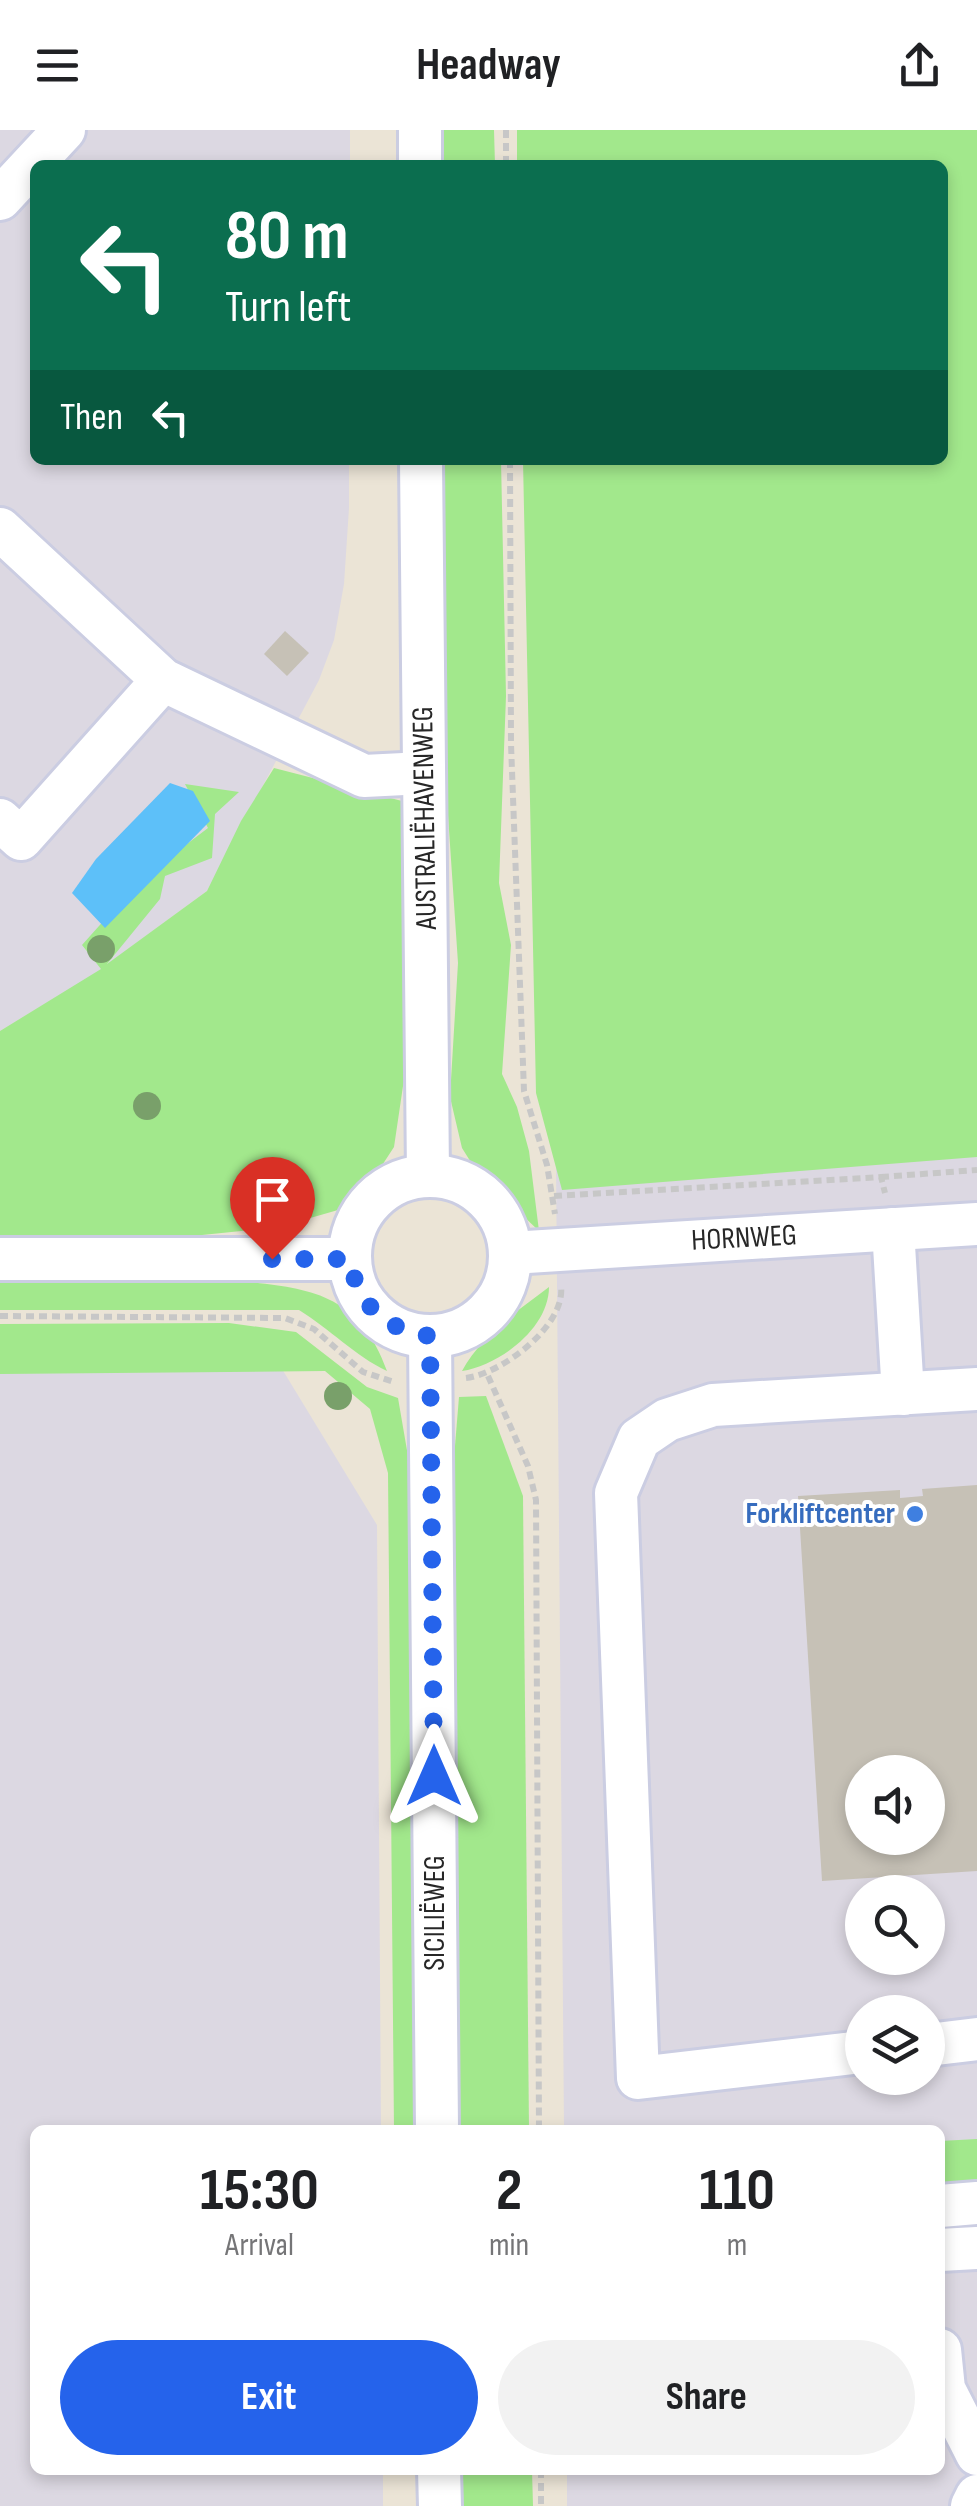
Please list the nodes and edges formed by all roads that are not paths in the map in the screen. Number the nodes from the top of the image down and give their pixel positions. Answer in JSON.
{"nodes":[{"id":1,"x":64,"y":130,"type":"edge"},
{"id":2,"x":420,"y":130,"type":"edge"},
{"id":3,"x":36,"y":160,"type":"edge"},
{"id":4,"x":420,"y":160,"type":"edge"},
{"id":5,"x":30,"y":166,"type":"edge"},
{"id":6,"x":0,"y":198,"type":"edge"},
{"id":7,"x":421,"y":465,"type":"edge"},
{"id":8,"x":0,"y":529,"type":"edge"},
{"id":9,"x":162,"y":680,"type":"junction"},
{"id":10,"x":424,"y":773,"type":"junction"},
{"id":11,"x":0,"y":820,"type":"edge"},
{"id":12,"x":428,"y":1175,"type":"junction"},
{"id":13,"x":977,"y":1224,"type":"edge"},
{"id":14,"x":893,"y":1229,"type":"junction"},
{"id":15,"x":511,"y":1252,"type":"junction"},
{"id":16,"x":0,"y":1259,"type":"edge"},
{"id":17,"x":349,"y":1259,"type":"junction"},
{"id":18,"x":430,"y":1336,"type":"junction"},
{"id":19,"x":977,"y":1390,"type":"edge"},
{"id":20,"x":903,"y":1394,"type":"junction"},
{"id":21,"x":977,"y":2039,"type":"edge"},
{"id":22,"x":945,"y":2042,"type":"edge"},
{"id":23,"x":845,"y":2054,"type":"edge"},
{"id":24,"x":437,"y":2125,"type":"edge"},
{"id":25,"x":977,"y":2203,"type":"edge"},
{"id":26,"x":945,"y":2206,"type":"edge"},
{"id":27,"x":977,"y":2248,"type":"edge"},
{"id":28,"x":945,"y":2250,"type":"edge"},
{"id":29,"x":945,"y":2391,"type":"edge"},
{"id":30,"x":977,"y":2454,"type":"edge"},
{"id":31,"x":439,"y":2475,"type":"edge"},
{"id":32,"x":977,"y":2496,"type":"edge"},
{"id":33,"x":440,"y":2506,"type":"edge"},
{"id":34,"x":972,"y":2506,"type":"edge"}],
"edges":[{"from":1,"to":3,"type":"street"},
{"from":2,"to":4,"type":"street"},
{"from":5,"to":6,"type":"street"},
{"from":7,"to":10,"type":"street","name":"AUSTRALIËHAVENWEG"},
{"from":8,"to":9,"type":"street"},
{"from":9,"to":10,"type":"street"},
{"from":9,"to":11,"type":"street"},
{"from":10,"to":12,"type":"street","name":"AUSTRALIËHAVENWEG"},
{"from":12,"to":15,"type":"street"},
{"from":12,"to":17,"type":"street"},
{"from":13,"to":14,"type":"street","name":"HORNWEG"},
{"from":14,"to":15,"type":"street","name":"HORNWEG"},
{"from":14,"to":20,"type":"street"},
{"from":15,"to":18,"type":"street"},
{"from":16,"to":17,"type":"street"},
{"from":17,"to":18,"type":"street"},
{"from":18,"to":24,"type":"street","name":"SICILIËWEG"},
{"from":19,"to":20,"type":"street"},
{"from":20,"to":23,"type":"street"},
{"from":21,"to":22,"type":"street"},
{"from":25,"to":26,"type":"street"},
{"from":27,"to":28,"type":"street"},
{"from":29,"to":30,"type":"street"},
{"from":31,"to":33,"type":"street"},
{"from":32,"to":34,"type":"street"}]}
